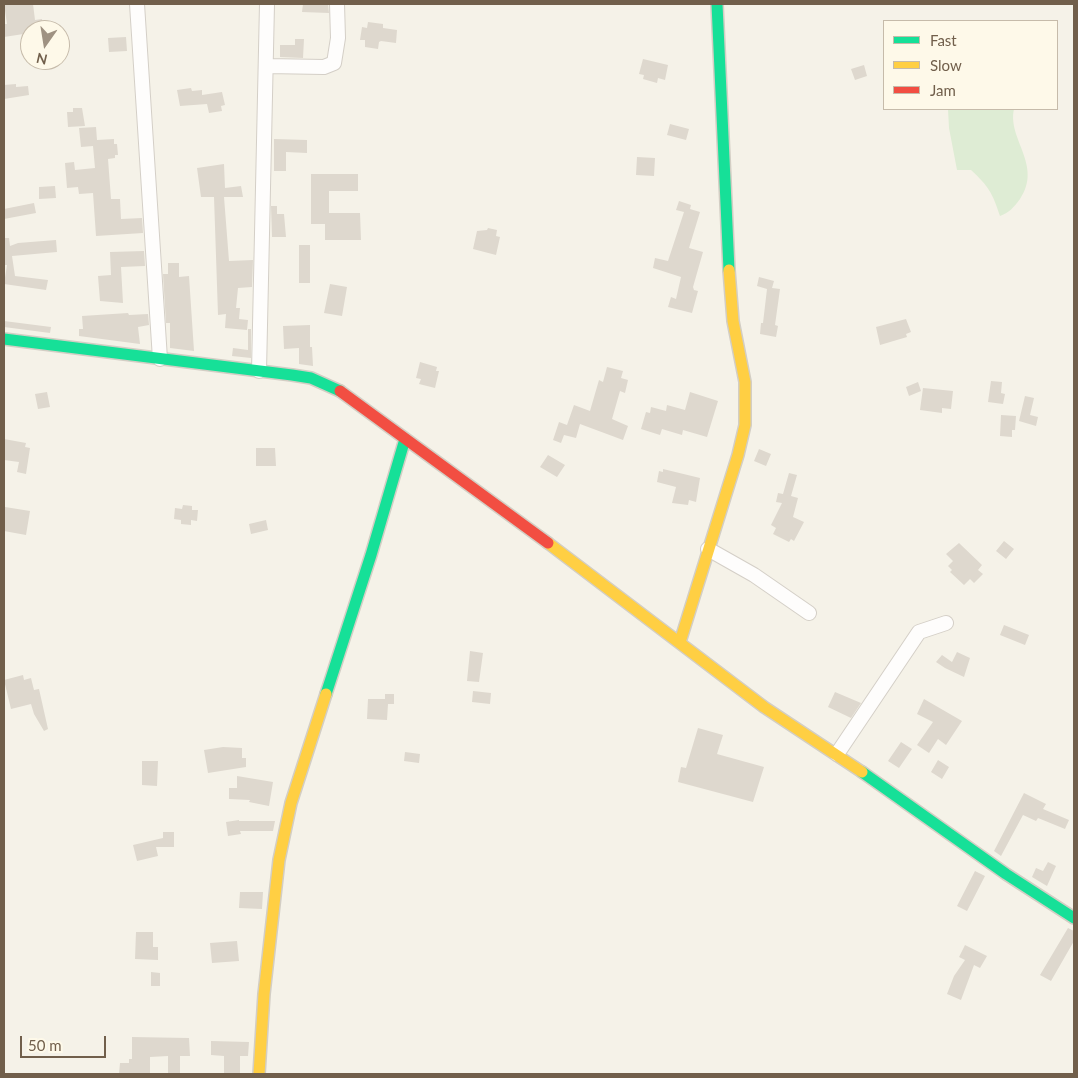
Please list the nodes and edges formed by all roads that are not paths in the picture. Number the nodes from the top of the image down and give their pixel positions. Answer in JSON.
{"nodes":[{"id":1,"x":137,"y":4,"type":"edge"},
{"id":2,"x":267,"y":4,"type":"edge"},
{"id":3,"x":337,"y":4,"type":"edge"},
{"id":4,"x":718,"y":4,"type":"edge"},
{"id":5,"x":266,"y":66,"type":"junction"},
{"id":6,"x":4,"y":339,"type":"edge"},
{"id":7,"x":160,"y":359,"type":"junction"},
{"id":8,"x":259,"y":371,"type":"junction"},
{"id":9,"x":405,"y":439,"type":"junction"},
{"id":10,"x":708,"y":549,"type":"junction"},
{"id":11,"x":809,"y":612,"type":"dead end"},
{"id":12,"x":946,"y":623,"type":"dead end"},
{"id":13,"x":680,"y":642,"type":"junction"},
{"id":14,"x":838,"y":754,"type":"junction"},
{"id":15,"x":1074,"y":918,"type":"edge"},
{"id":16,"x":259,"y":1074,"type":"edge"}],
"edges":[{"from":1,"to":7,"type":"street"},
{"from":2,"to":5,"type":"street"},
{"from":3,"to":5,"type":"street"},
{"from":4,"to":10,"type":"street"},
{"from":5,"to":8,"type":"street"},
{"from":6,"to":7,"type":"street"},
{"from":7,"to":8,"type":"street"},
{"from":8,"to":9,"type":"street"},
{"from":9,"to":13,"type":"street"},
{"from":9,"to":16,"type":"street"},
{"from":10,"to":11,"type":"street"},
{"from":10,"to":13,"type":"street"},
{"from":12,"to":14,"type":"street"},
{"from":13,"to":14,"type":"street"},
{"from":14,"to":15,"type":"street"}]}
